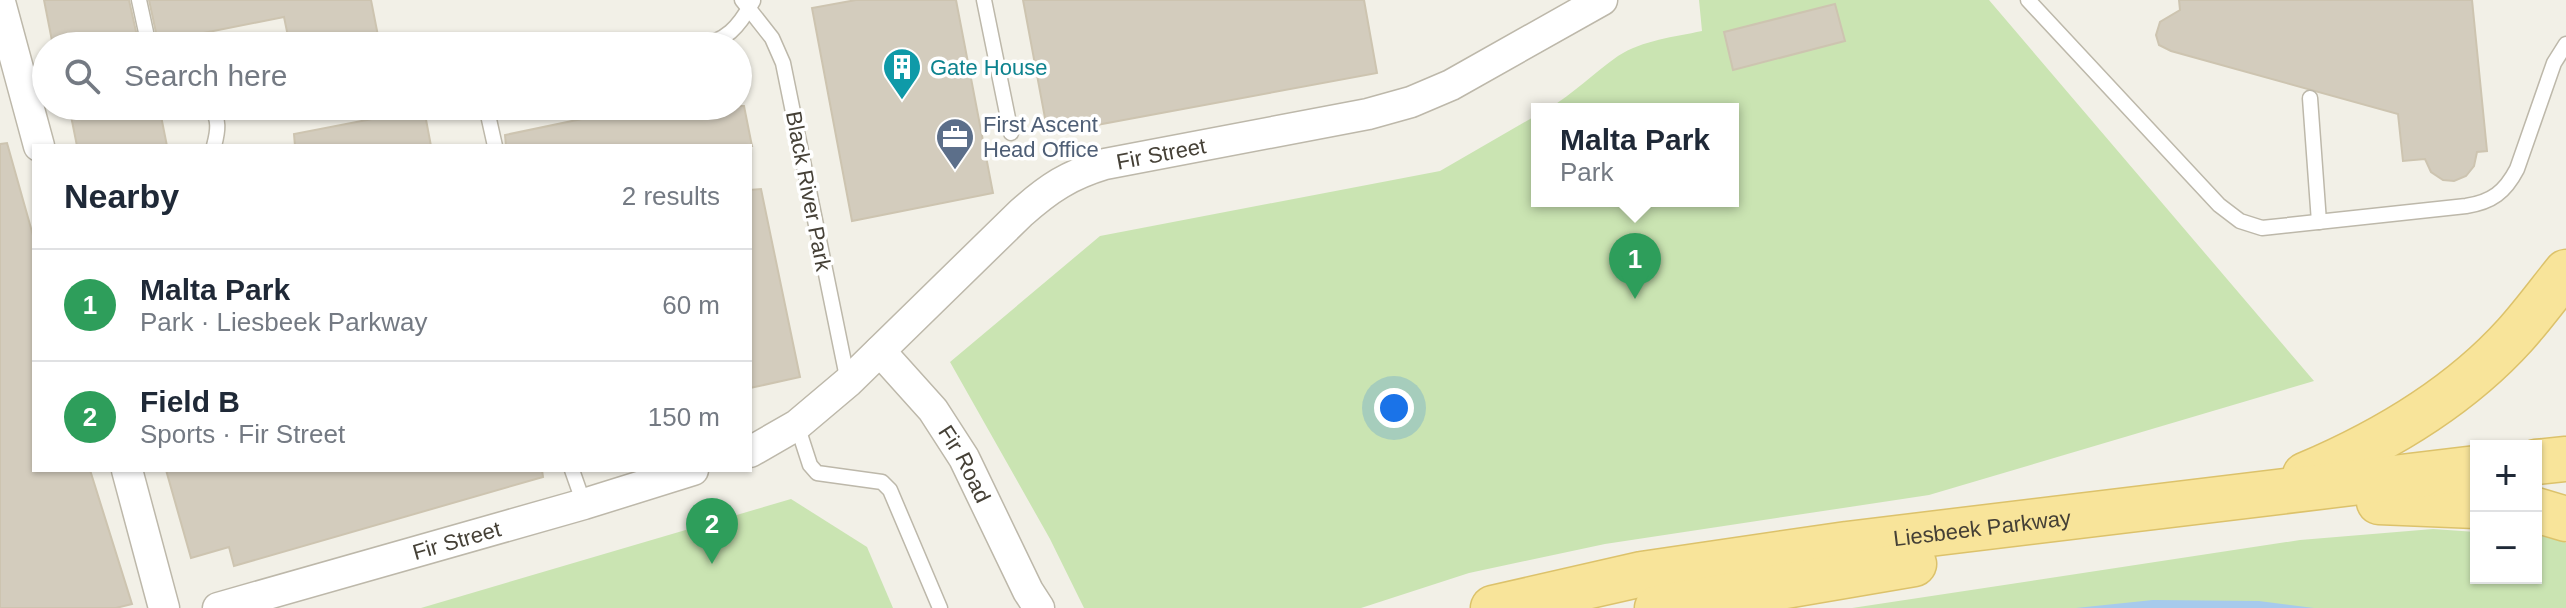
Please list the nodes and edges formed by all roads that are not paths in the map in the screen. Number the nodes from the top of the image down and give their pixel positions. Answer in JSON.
{"nodes":[{"id":1,"x":139,"y":0,"type":"edge"},
{"id":2,"x":984,"y":0,"type":"edge"},
{"id":3,"x":1602,"y":0,"type":"edge"},
{"id":4,"x":2028,"y":0,"type":"edge"},
{"id":5,"x":0,"y":2,"type":"edge"},
{"id":6,"x":748,"y":3,"type":"edge"},
{"id":7,"x":146,"y":32,"type":"edge"},
{"id":8,"x":731,"y":32,"type":"edge"},
{"id":9,"x":2566,"y":44,"type":"edge"},
{"id":10,"x":2310,"y":98,"type":"dead end"},
{"id":11,"x":215,"y":120,"type":"edge"},
{"id":12,"x":489,"y":120,"type":"edge"},
{"id":13,"x":1011,"y":133,"type":"dead end"},
{"id":14,"x":38,"y":144,"type":"edge"},
{"id":15,"x":214,"y":144,"type":"edge"},
{"id":16,"x":495,"y":144,"type":"edge"},
{"id":17,"x":2319,"y":222,"type":"junction"},
{"id":18,"x":2566,"y":272,"type":"edge"},
{"id":19,"x":880,"y":351,"type":"junction"},
{"id":20,"x":848,"y":382,"type":"junction"},
{"id":21,"x":797,"y":425,"type":"junction"},
{"id":22,"x":752,"y":451,"type":"edge"},
{"id":23,"x":2566,"y":459,"type":"edge"},
{"id":24,"x":2542,"y":461,"type":"edge"},
{"id":25,"x":2470,"y":469,"type":"edge"},
{"id":26,"x":128,"y":472,"type":"edge"},
{"id":27,"x":573,"y":472,"type":"edge"},
{"id":28,"x":687,"y":472,"type":"edge"},
{"id":29,"x":2566,"y":483,"type":"edge"},
{"id":30,"x":2542,"y":485,"type":"edge"},
{"id":31,"x":2266,"y":492,"type":"junction"},
{"id":32,"x":2470,"y":493,"type":"edge"},
{"id":33,"x":2379,"y":502,"type":"junction"},
{"id":34,"x":584,"y":504,"type":"junction"},
{"id":35,"x":2470,"y":506,"type":"edge"},
{"id":36,"x":2542,"y":512,"type":"edge"},
{"id":37,"x":2566,"y":519,"type":"edge"},
{"id":38,"x":1033,"y":602,"type":"edge"},
{"id":39,"x":164,"y":608,"type":"edge"},
{"id":40,"x":218,"y":608,"type":"edge"},
{"id":41,"x":940,"y":608,"type":"edge"},
{"id":42,"x":1493,"y":608,"type":"edge"},
{"id":43,"x":1657,"y":608,"type":"edge"}],
"edges":[{"from":1,"to":7,"type":"lane"},
{"from":2,"to":13,"type":"lane"},
{"from":3,"to":19,"type":"street","name":"Fir Street"},
{"from":4,"to":17,"type":"lane"},
{"from":5,"to":14,"type":"street"},
{"from":6,"to":8,"type":"lane"},
{"from":6,"to":20,"type":"lane","name":"Black River Park"},
{"from":9,"to":17,"type":"lane"},
{"from":10,"to":17,"type":"lane"},
{"from":11,"to":15,"type":"lane"},
{"from":12,"to":16,"type":"lane"},
{"from":18,"to":31,"type":"main road"},
{"from":19,"to":20,"type":"street","name":"Fir Street"},
{"from":19,"to":38,"type":"street","name":"Fir Road"},
{"from":20,"to":21,"type":"street","name":"Fir Street"},
{"from":21,"to":22,"type":"street","name":"Fir Street"},
{"from":21,"to":41,"type":"lane"},
{"from":23,"to":24,"type":"main road"},
{"from":25,"to":31,"type":"main road","name":"Liesbeek Parkway"},
{"from":26,"to":39,"type":"street"},
{"from":27,"to":34,"type":"lane"},
{"from":28,"to":34,"type":"street","name":"Fir Street"},
{"from":29,"to":30,"type":"main road"},
{"from":31,"to":42,"type":"main road","name":"Liesbeek Parkway"},
{"from":32,"to":33,"type":"main road","name":"Liesbeek Parkway"},
{"from":33,"to":35,"type":"main road"},
{"from":33,"to":43,"type":"main road","name":"Liesbeek Parkway"},
{"from":34,"to":40,"type":"street","name":"Fir Street"},
{"from":36,"to":37,"type":"main road"}]}
